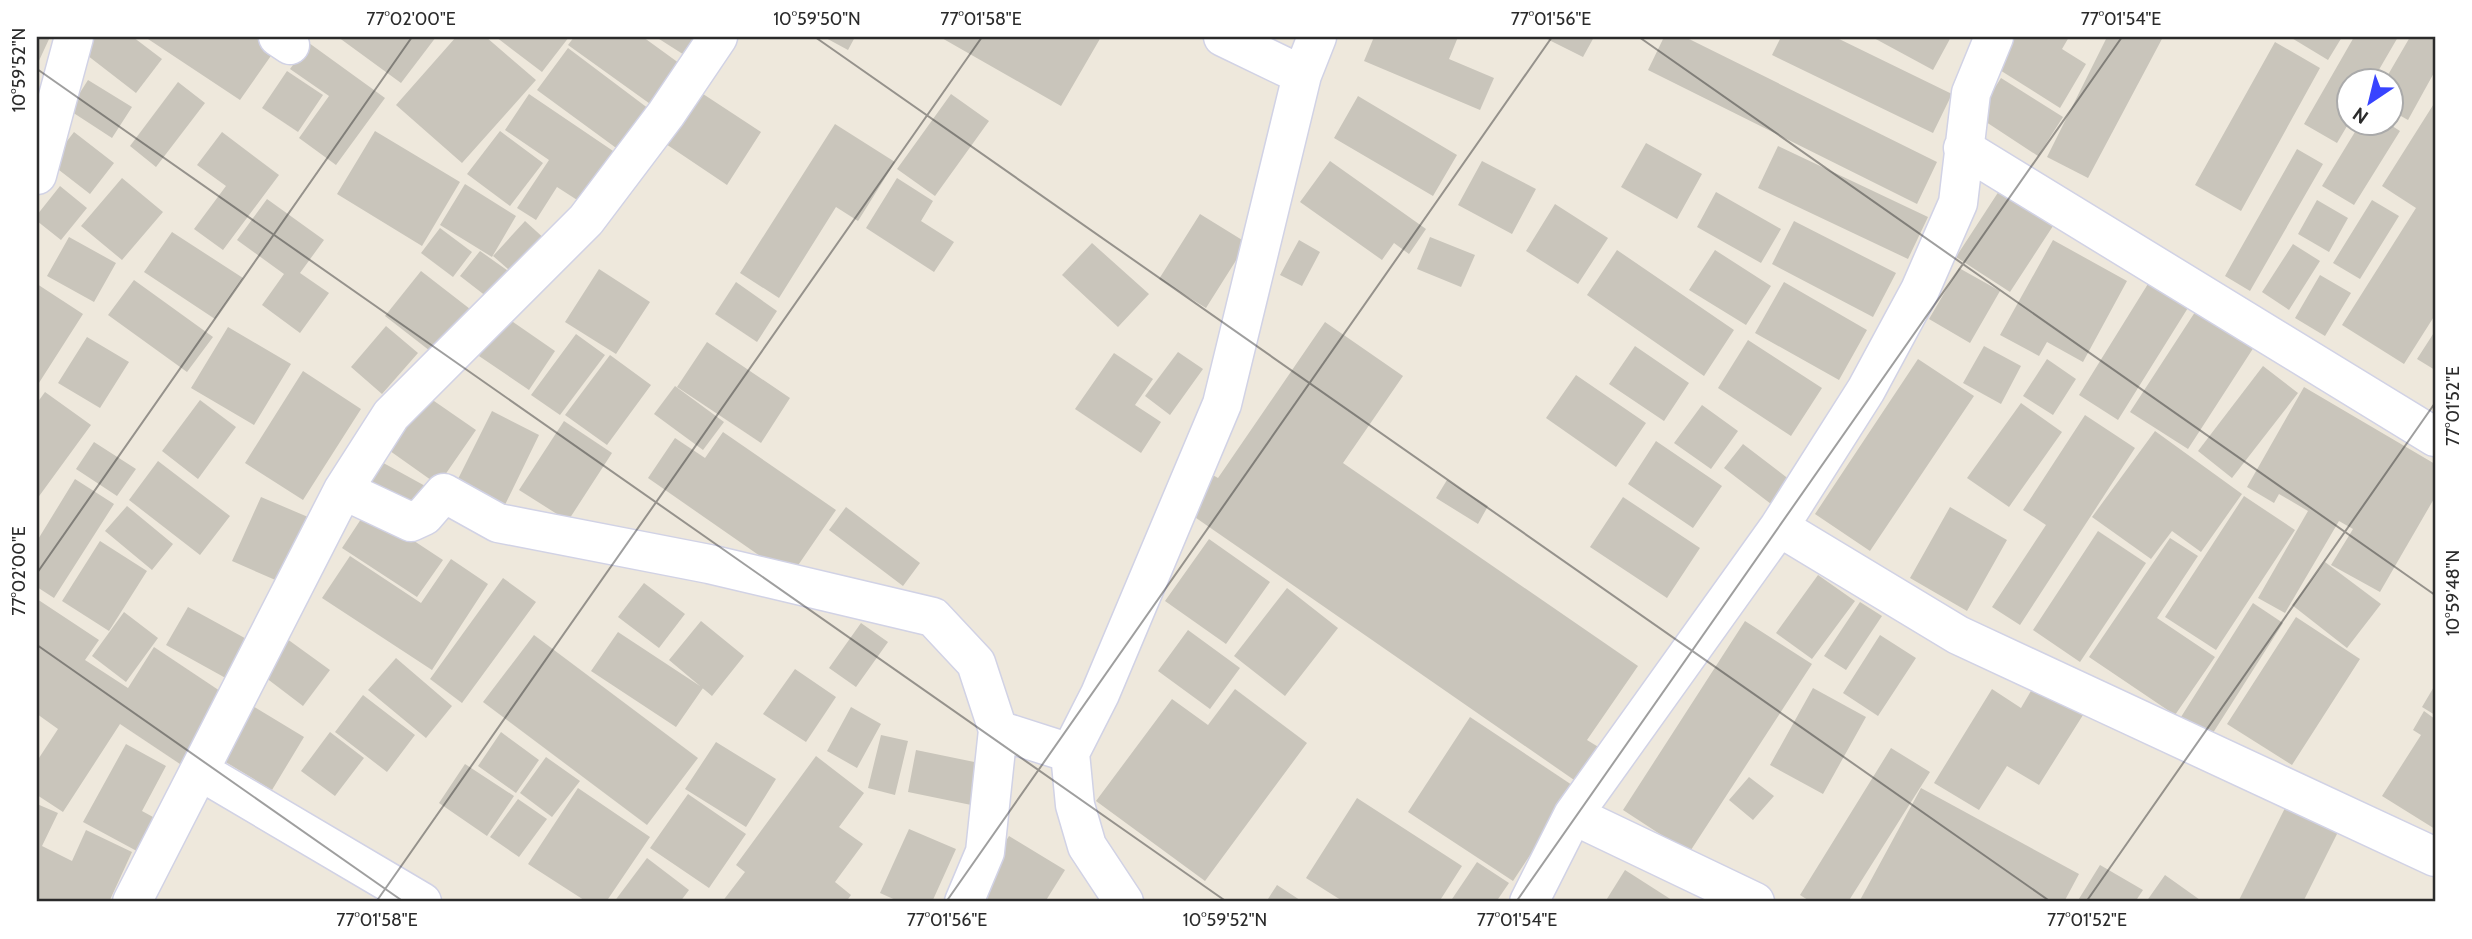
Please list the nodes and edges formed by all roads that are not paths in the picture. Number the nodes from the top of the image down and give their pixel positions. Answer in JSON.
{"nodes":[{"id":1,"x":74,"y":37,"type":"edge"},
{"id":2,"x":718,"y":37,"type":"edge"},
{"id":3,"x":1223,"y":37,"type":"edge"},
{"id":4,"x":1317,"y":37,"type":"edge"},
{"id":5,"x":1994,"y":37,"type":"edge"},
{"id":6,"x":1302,"y":75,"type":"junction"},
{"id":7,"x":1963,"y":148,"type":"junction"},
{"id":8,"x":37,"y":175,"type":"edge"},
{"id":9,"x":2435,"y":437,"type":"edge"},
{"id":10,"x":343,"y":490,"type":"junction"},
{"id":11,"x":1779,"y":527,"type":"junction"},
{"id":12,"x":998,"y":730,"type":"junction"},
{"id":13,"x":1070,"y":753,"type":"junction"},
{"id":14,"x":200,"y":771,"type":"junction"},
{"id":15,"x":1573,"y":815,"type":"junction"},
{"id":16,"x":2435,"y":857,"type":"edge"},
{"id":17,"x":132,"y":902,"type":"edge"},
{"id":18,"x":422,"y":902,"type":"edge"},
{"id":19,"x":964,"y":902,"type":"edge"},
{"id":20,"x":1124,"y":902,"type":"edge"},
{"id":21,"x":1529,"y":902,"type":"edge"},
{"id":22,"x":1755,"y":902,"type":"edge"}],
"edges":[{"from":1,"to":8,"type":"street"},
{"from":2,"to":10,"type":"street"},
{"from":3,"to":6,"type":"street"},
{"from":4,"to":6,"type":"street"},
{"from":5,"to":7,"type":"street"},
{"from":6,"to":13,"type":"street"},
{"from":7,"to":9,"type":"street"},
{"from":7,"to":11,"type":"street"},
{"from":10,"to":12,"type":"street"},
{"from":10,"to":14,"type":"street"},
{"from":11,"to":15,"type":"street"},
{"from":11,"to":16,"type":"street"},
{"from":12,"to":13,"type":"street"},
{"from":12,"to":19,"type":"street"},
{"from":13,"to":20,"type":"street"},
{"from":14,"to":17,"type":"street"},
{"from":14,"to":18,"type":"street"},
{"from":15,"to":21,"type":"street"},
{"from":15,"to":22,"type":"street"}]}
